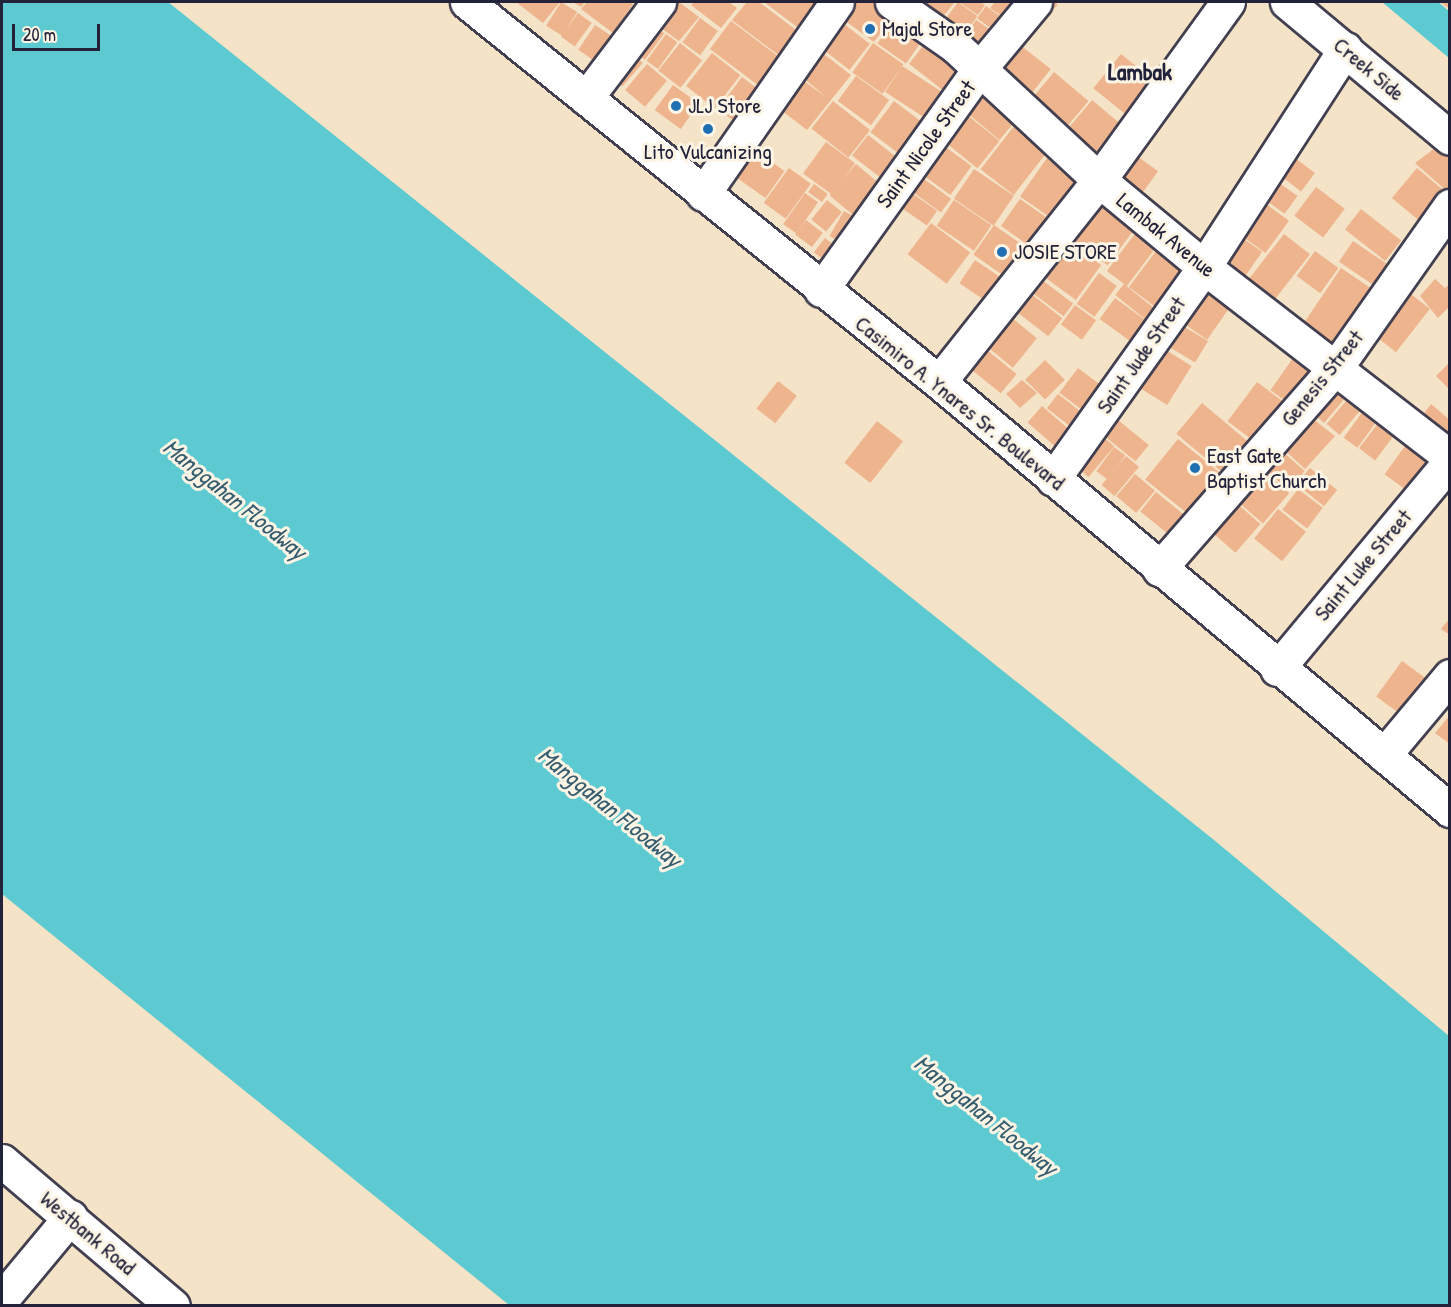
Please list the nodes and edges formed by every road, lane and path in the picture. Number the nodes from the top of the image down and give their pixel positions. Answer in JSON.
{"nodes":[{"id":1,"x":467,"y":2,"type":"edge"},
{"id":2,"x":659,"y":2,"type":"edge"},
{"id":3,"x":837,"y":2,"type":"edge"},
{"id":4,"x":892,"y":2,"type":"edge"},
{"id":5,"x":1035,"y":2,"type":"edge"},
{"id":6,"x":1227,"y":2,"type":"edge"},
{"id":7,"x":1287,"y":2,"type":"edge"},
{"id":8,"x":1345,"y":49,"type":"junction"},
{"id":9,"x":980,"y":68,"type":"junction"},
{"id":10,"x":586,"y":98,"type":"junction"},
{"id":11,"x":1449,"y":138,"type":"edge"},
{"id":12,"x":1099,"y":180,"type":"junction"},
{"id":13,"x":703,"y":194,"type":"junction"},
{"id":14,"x":1449,"y":206,"type":"edge"},
{"id":15,"x":1204,"y":267,"type":"junction"},
{"id":16,"x":821,"y":290,"type":"junction"},
{"id":17,"x":1337,"y":366,"type":"junction"},
{"id":18,"x":939,"y":382,"type":"junction"},
{"id":19,"x":1449,"y":459,"type":"edge"},
{"id":20,"x":1053,"y":479,"type":"junction"},
{"id":21,"x":1159,"y":569,"type":"junction"},
{"id":22,"x":1277,"y":669,"type":"junction"},
{"id":23,"x":1449,"y":676,"type":"edge"},
{"id":24,"x":1384,"y":755,"type":"junction"},
{"id":25,"x":1449,"y":810,"type":"edge"},
{"id":26,"x":2,"y":1161,"type":"edge"},
{"id":27,"x":70,"y":1217,"type":"junction"},
{"id":28,"x":2,"y":1299,"type":"edge"},
{"id":29,"x":173,"y":1305,"type":"edge"}],
"edges":[{"from":1,"to":10,"type":"street","name":"Casimiro A. Ynares Sr. Boulevard"},
{"from":2,"to":10,"type":"street"},
{"from":3,"to":13,"type":"street"},
{"from":4,"to":9,"type":"street","name":"Lambak Avenue"},
{"from":5,"to":9,"type":"street","name":"Saint Nicole Street"},
{"from":6,"to":12,"type":"street"},
{"from":7,"to":8,"type":"street","name":"Creek Side"},
{"from":8,"to":11,"type":"street","name":"Creek Side"},
{"from":8,"to":15,"type":"street","name":"Saint Jude Street"},
{"from":9,"to":12,"type":"street","name":"Lambak Avenue"},
{"from":9,"to":16,"type":"street","name":"Saint Nicole Street"},
{"from":10,"to":13,"type":"street","name":"Casimiro A. Ynares Sr. Boulevard"},
{"from":12,"to":15,"type":"street","name":"Lambak Avenue"},
{"from":12,"to":18,"type":"street"},
{"from":13,"to":16,"type":"street","name":"Casimiro A. Ynares Sr. Boulevard"},
{"from":14,"to":17,"type":"street","name":"Genesis Street"},
{"from":15,"to":17,"type":"street","name":"Lambak Avenue"},
{"from":15,"to":20,"type":"street","name":"Saint Jude Street"},
{"from":16,"to":18,"type":"street","name":"Casimiro A. Ynares Sr. Boulevard"},
{"from":17,"to":19,"type":"street","name":"Lambak Avenue"},
{"from":17,"to":21,"type":"street","name":"Genesis Street"},
{"from":18,"to":20,"type":"street","name":"Casimiro A. Ynares Sr. Boulevard"},
{"from":19,"to":22,"type":"street","name":"Saint Luke Street"},
{"from":20,"to":21,"type":"street","name":"Casimiro A. Ynares Sr. Boulevard"},
{"from":21,"to":22,"type":"street","name":"Casimiro A. Ynares Sr. Boulevard"},
{"from":22,"to":24,"type":"street","name":"Casimiro A. Ynares Sr. Boulevard"},
{"from":23,"to":24,"type":"street"},
{"from":24,"to":25,"type":"street","name":"Casimiro A. Ynares Sr. Boulevard"},
{"from":26,"to":27,"type":"street","name":"Westbank Road"},
{"from":27,"to":28,"type":"street"},
{"from":27,"to":29,"type":"street","name":"Westbank Road"}]}
